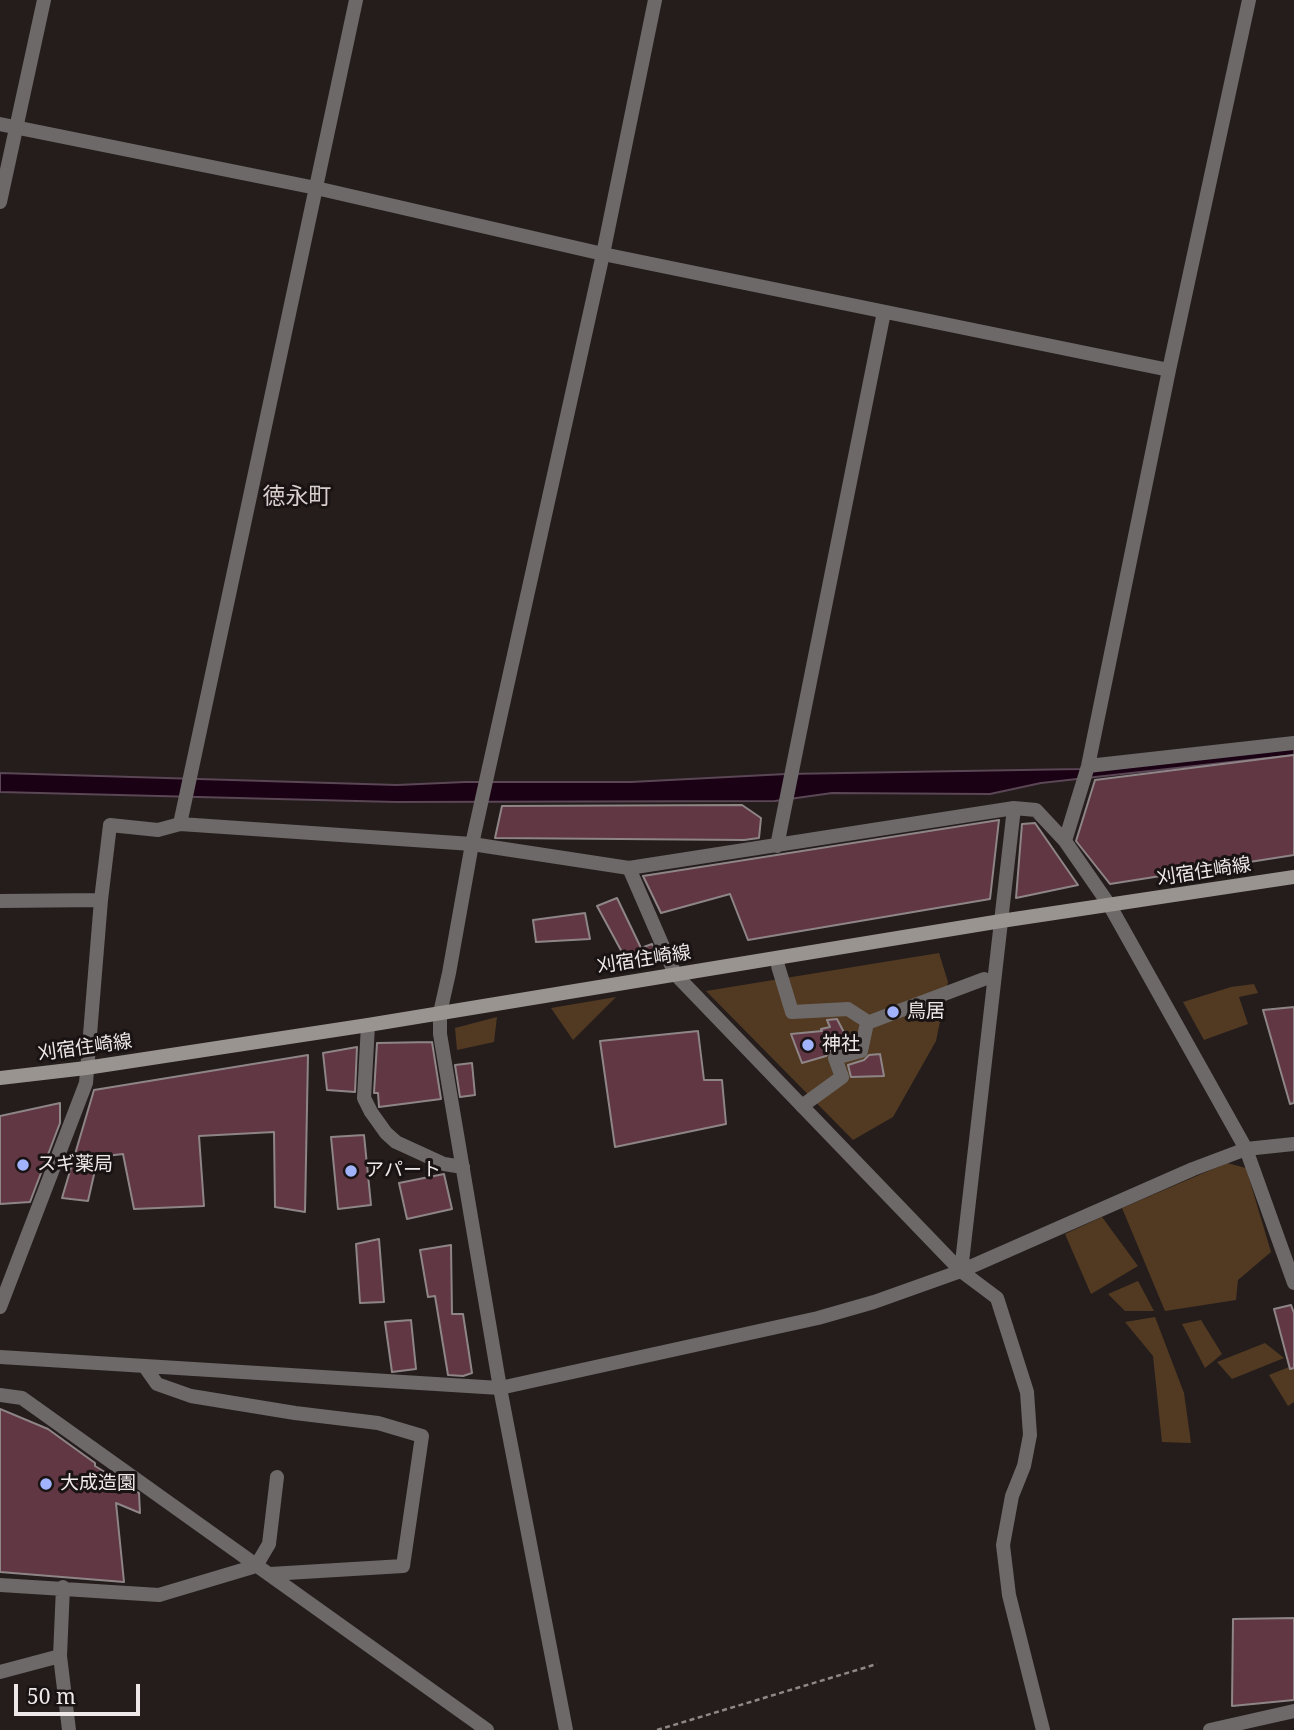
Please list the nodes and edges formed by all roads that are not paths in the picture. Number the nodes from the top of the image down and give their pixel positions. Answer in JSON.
{"nodes":[{"id":1,"x":44,"y":0,"type":"edge"},
{"id":2,"x":356,"y":0,"type":"edge"},
{"id":3,"x":655,"y":0,"type":"edge"},
{"id":4,"x":1249,"y":0,"type":"edge"},
{"id":5,"x":0,"y":124,"type":"edge"},
{"id":6,"x":16,"y":128,"type":"junction"},
{"id":7,"x":316,"y":188,"type":"junction"},
{"id":8,"x":0,"y":202,"type":"edge"},
{"id":9,"x":603,"y":254,"type":"junction"},
{"id":10,"x":884,"y":312,"type":"junction"},
{"id":11,"x":1169,"y":370,"type":"junction"},
{"id":12,"x":1294,"y":743,"type":"edge"},
{"id":13,"x":1088,"y":766,"type":"junction"},
{"id":14,"x":1014,"y":808,"type":"junction"},
{"id":15,"x":180,"y":824,"type":"junction"},
{"id":16,"x":1065,"y":841,"type":"junction"},
{"id":17,"x":472,"y":844,"type":"junction"},
{"id":18,"x":777,"y":846,"type":"junction"},
{"id":19,"x":629,"y":868,"type":"junction"},
{"id":20,"x":1294,"y":877,"type":"edge"},
{"id":21,"x":101,"y":900,"type":"junction"},
{"id":22,"x":0,"y":901,"type":"edge"},
{"id":23,"x":1110,"y":906,"type":"junction"},
{"id":24,"x":1001,"y":921,"type":"junction"},
{"id":25,"x":778,"y":966,"type":"dead end"},
{"id":26,"x":675,"y":974,"type":"junction"},
{"id":27,"x":984,"y":979,"type":"dead end"},
{"id":28,"x":440,"y":1013,"type":"junction"},
{"id":29,"x":868,"y":1022,"type":"junction"},
{"id":30,"x":368,"y":1025,"type":"junction"},
{"id":31,"x":86,"y":1068,"type":"junction"},
{"id":32,"x":0,"y":1078,"type":"edge"},
{"id":33,"x":802,"y":1106,"type":"junction"},
{"id":34,"x":1294,"y":1144,"type":"edge"},
{"id":35,"x":1246,"y":1149,"type":"junction"},
{"id":36,"x":463,"y":1167,"type":"junction"},
{"id":37,"x":961,"y":1271,"type":"junction"},
{"id":38,"x":1293,"y":1276,"type":"edge"},
{"id":39,"x":0,"y":1307,"type":"edge"},
{"id":40,"x":0,"y":1357,"type":"edge"},
{"id":41,"x":145,"y":1367,"type":"junction"},
{"id":42,"x":500,"y":1388,"type":"junction"},
{"id":43,"x":0,"y":1395,"type":"edge"},
{"id":44,"x":277,"y":1477,"type":"dead end"},
{"id":45,"x":256,"y":1566,"type":"junction"},
{"id":46,"x":270,"y":1574,"type":"junction"},
{"id":47,"x":0,"y":1585,"type":"edge"},
{"id":48,"x":63,"y":1587,"type":"junction"},
{"id":49,"x":60,"y":1656,"type":"junction"},
{"id":50,"x":0,"y":1672,"type":"edge"},
{"id":51,"x":1294,"y":1711,"type":"edge"},
{"id":52,"x":69,"y":1730,"type":"edge"},
{"id":53,"x":487,"y":1730,"type":"edge"},
{"id":54,"x":566,"y":1730,"type":"edge"},
{"id":55,"x":1043,"y":1730,"type":"edge"},
{"id":56,"x":1210,"y":1730,"type":"edge"}],
"edges":[{"from":1,"to":6,"type":"street"},
{"from":2,"to":7,"type":"street"},
{"from":3,"to":9,"type":"street"},
{"from":4,"to":11,"type":"street"},
{"from":5,"to":6,"type":"street"},
{"from":6,"to":7,"type":"street"},
{"from":6,"to":8,"type":"street"},
{"from":7,"to":9,"type":"street"},
{"from":7,"to":15,"type":"street"},
{"from":9,"to":10,"type":"street"},
{"from":9,"to":17,"type":"street"},
{"from":10,"to":11,"type":"street"},
{"from":10,"to":18,"type":"street"},
{"from":11,"to":13,"type":"street"},
{"from":12,"to":13,"type":"street"},
{"from":13,"to":16,"type":"street"},
{"from":14,"to":16,"type":"street"},
{"from":14,"to":18,"type":"street"},
{"from":14,"to":24,"type":"street"},
{"from":15,"to":17,"type":"street"},
{"from":15,"to":21,"type":"street"},
{"from":16,"to":23,"type":"street"},
{"from":17,"to":19,"type":"street"},
{"from":17,"to":28,"type":"street"},
{"from":18,"to":19,"type":"street"},
{"from":19,"to":26,"type":"street"},
{"from":20,"to":23,"type":"main road","name":"刈宿住崎線"},
{"from":21,"to":22,"type":"street"},
{"from":21,"to":31,"type":"street"},
{"from":23,"to":24,"type":"main road","name":"刈宿住崎線"},
{"from":23,"to":35,"type":"street"},
{"from":24,"to":26,"type":"main road","name":"刈宿住崎線"},
{"from":24,"to":37,"type":"street"},
{"from":25,"to":29,"type":"street"},
{"from":26,"to":28,"type":"main road","name":"刈宿住崎線"},
{"from":26,"to":33,"type":"street"},
{"from":27,"to":29,"type":"street"},
{"from":28,"to":30,"type":"main road","name":"刈宿住崎線"},
{"from":28,"to":36,"type":"street"},
{"from":29,"to":33,"type":"street"},
{"from":30,"to":31,"type":"main road","name":"刈宿住崎線"},
{"from":30,"to":36,"type":"street"},
{"from":31,"to":32,"type":"main road","name":"刈宿住崎線"},
{"from":31,"to":39,"type":"street"},
{"from":33,"to":37,"type":"street"},
{"from":34,"to":35,"type":"street"},
{"from":35,"to":37,"type":"street"},
{"from":35,"to":38,"type":"street"},
{"from":36,"to":42,"type":"street"},
{"from":37,"to":42,"type":"street"},
{"from":37,"to":55,"type":"street"},
{"from":40,"to":41,"type":"street"},
{"from":41,"to":42,"type":"street"},
{"from":41,"to":46,"type":"street"},
{"from":42,"to":54,"type":"street"},
{"from":43,"to":45,"type":"street"},
{"from":44,"to":45,"type":"street"},
{"from":45,"to":46,"type":"street"},
{"from":45,"to":48,"type":"street"},
{"from":46,"to":53,"type":"street"},
{"from":47,"to":48,"type":"street"},
{"from":48,"to":49,"type":"street"},
{"from":49,"to":50,"type":"street"},
{"from":49,"to":52,"type":"street"},
{"from":51,"to":56,"type":"street"}]}
